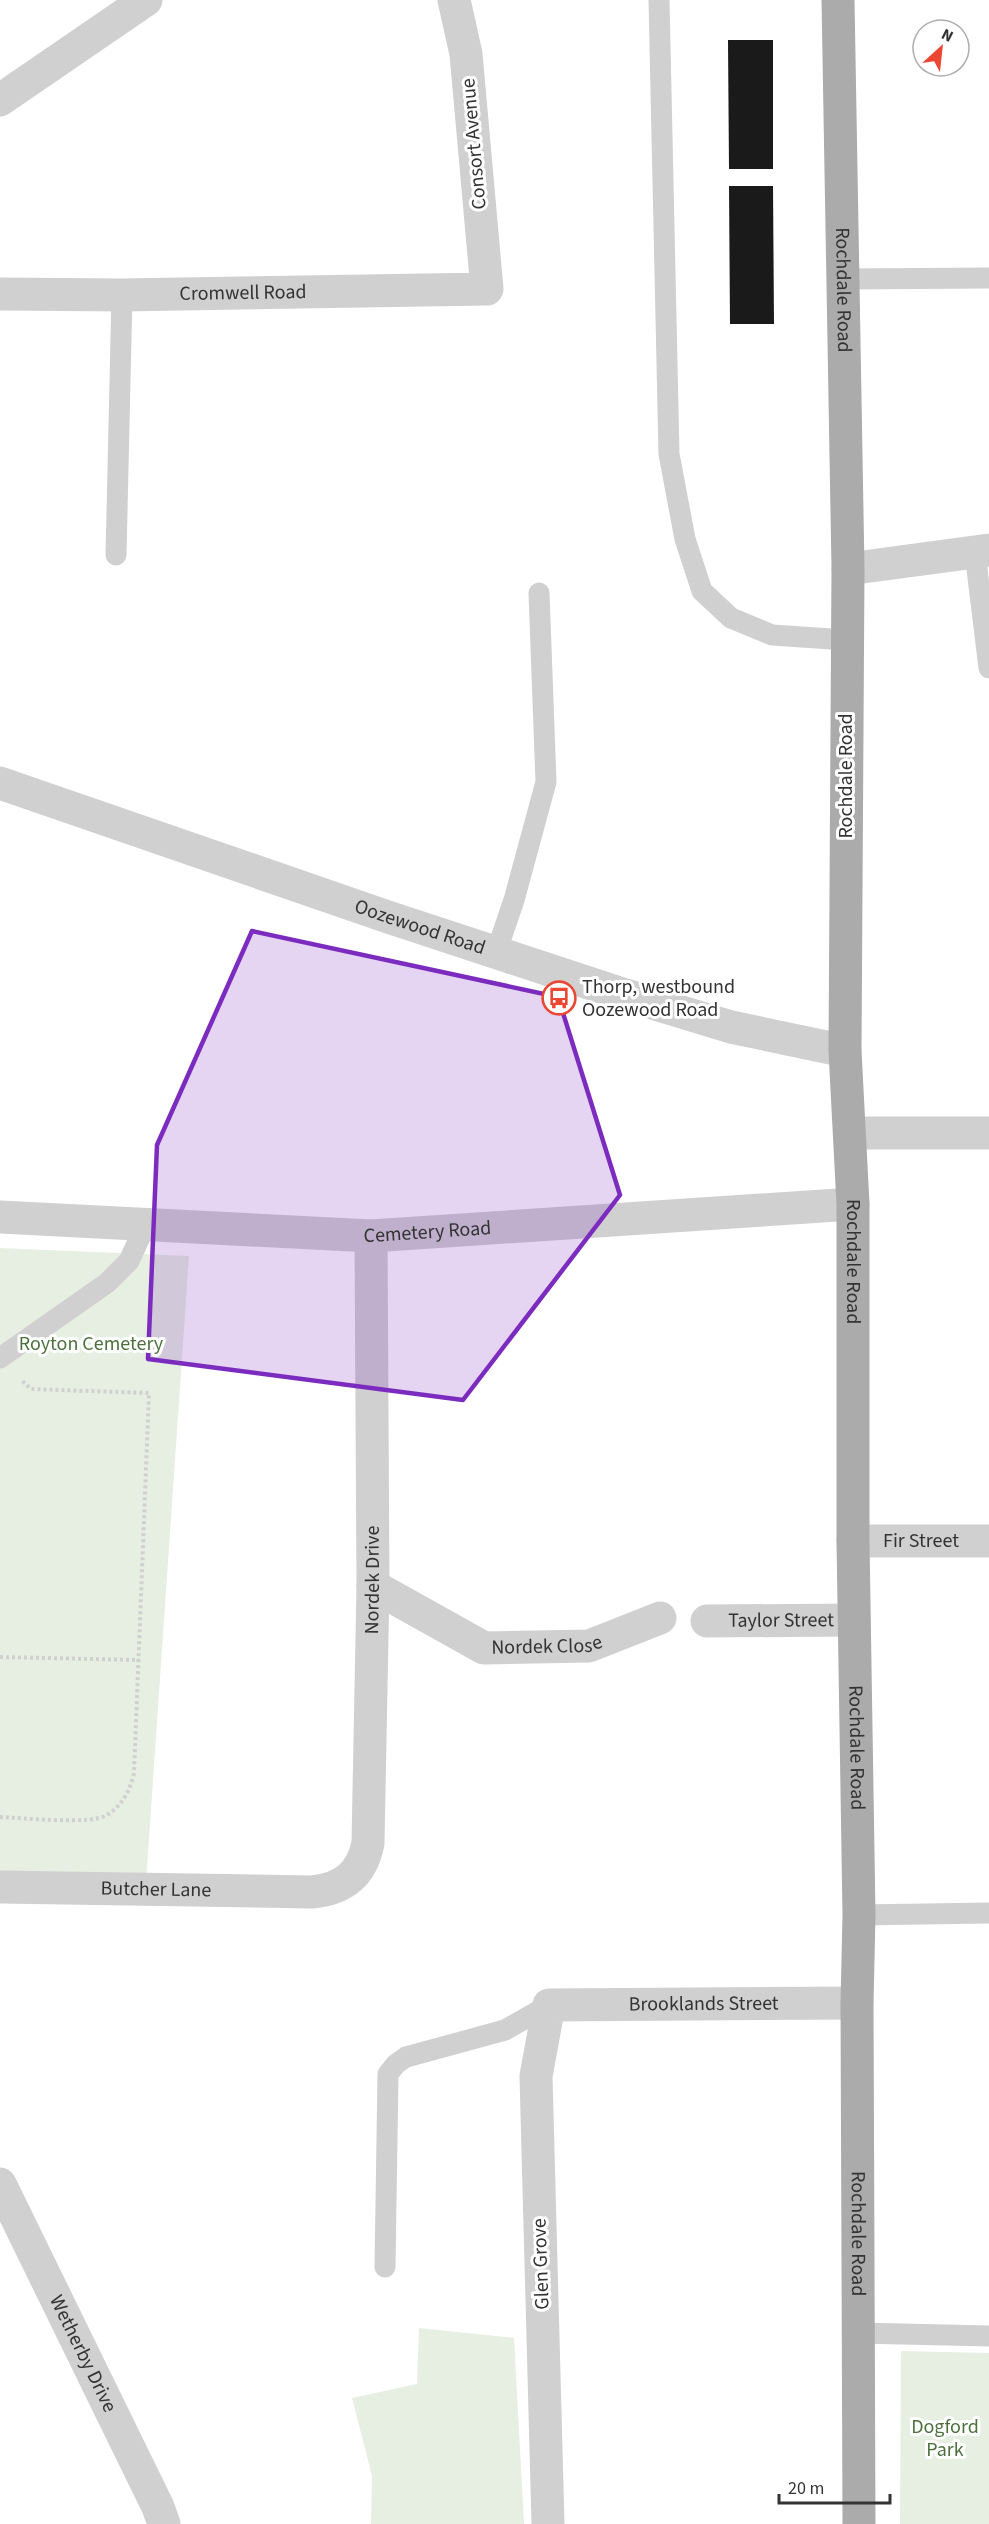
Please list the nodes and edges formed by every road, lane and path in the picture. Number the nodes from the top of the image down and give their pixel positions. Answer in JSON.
{"nodes":[{"id":1,"x":147,"y":0,"type":"edge"},
{"id":2,"x":454,"y":0,"type":"edge"},
{"id":3,"x":659,"y":0,"type":"edge"},
{"id":4,"x":838,"y":0,"type":"edge"},
{"id":5,"x":0,"y":100,"type":"edge"},
{"id":6,"x":989,"y":278,"type":"edge"},
{"id":7,"x":843,"y":279,"type":"junction"},
{"id":8,"x":487,"y":289,"type":"joint"},
{"id":9,"x":0,"y":294,"type":"edge"},
{"id":10,"x":123,"y":295,"type":"junction"},
{"id":11,"x":982,"y":552,"type":"edge"},
{"id":12,"x":116,"y":555,"type":"dead end"},
{"id":13,"x":848,"y":569,"type":"junction"},
{"id":14,"x":539,"y":593,"type":"dead end"},
{"id":15,"x":846,"y":640,"type":"junction"},
{"id":16,"x":989,"y":668,"type":"edge"},
{"id":17,"x":0,"y":783,"type":"edge"},
{"id":18,"x":496,"y":952,"type":"junction"},
{"id":19,"x":845,"y":1051,"type":"junction"},
{"id":20,"x":850,"y":1133,"type":"junction"},
{"id":21,"x":989,"y":1133,"type":"edge"},
{"id":22,"x":853,"y":1204,"type":"junction"},
{"id":23,"x":0,"y":1217,"type":"edge"},
{"id":24,"x":146,"y":1224,"type":"junction"},
{"id":25,"x":371,"y":1236,"type":"junction"},
{"id":26,"x":0,"y":1358,"type":"edge"},
{"id":27,"x":16,"y":1376,"type":"dead end"},
{"id":28,"x":853,"y":1541,"type":"junction"},
{"id":29,"x":989,"y":1541,"type":"edge"},
{"id":30,"x":373,"y":1586,"type":"junction"},
{"id":31,"x":660,"y":1618,"type":"dead end"},
{"id":32,"x":854,"y":1620,"type":"junction"},
{"id":33,"x":707,"y":1621,"type":"dead end"},
{"id":34,"x":0,"y":1657,"type":"edge"},
{"id":35,"x":139,"y":1660,"type":"junction"},
{"id":36,"x":0,"y":1817,"type":"edge"},
{"id":37,"x":0,"y":1887,"type":"edge"},
{"id":38,"x":312,"y":1892,"type":"joint"},
{"id":39,"x":989,"y":1913,"type":"edge"},
{"id":40,"x":859,"y":1915,"type":"junction"},
{"id":41,"x":857,"y":2003,"type":"junction"},
{"id":42,"x":549,"y":2005,"type":"junction"},
{"id":43,"x":0,"y":2184,"type":"edge"},
{"id":44,"x":385,"y":2267,"type":"dead end"},
{"id":45,"x":858,"y":2333,"type":"junction"},
{"id":46,"x":989,"y":2336,"type":"edge"},
{"id":47,"x":164,"y":2524,"type":"edge"},
{"id":48,"x":548,"y":2524,"type":"edge"},
{"id":49,"x":859,"y":2524,"type":"edge"}],
"edges":[{"from":1,"to":5,"type":"street"},
{"from":2,"to":8,"type":"street","name":"Consort Avenue"},
{"from":3,"to":15,"type":"lane"},
{"from":4,"to":7,"type":"main road","name":"Rochdale Road"},
{"from":6,"to":7,"type":"lane"},
{"from":7,"to":13,"type":"main road","name":"Rochdale Road"},
{"from":8,"to":10,"type":"street","name":"Cromwell Road"},
{"from":9,"to":10,"type":"street","name":"Cromwell Road"},
{"from":10,"to":12,"type":"lane"},
{"from":11,"to":13,"type":"street"},
{"from":11,"to":16,"type":"lane"},
{"from":13,"to":15,"type":"main road","name":"Rochdale Road"},
{"from":14,"to":18,"type":"lane"},
{"from":15,"to":19,"type":"main road","name":"Rochdale Road"},
{"from":17,"to":18,"type":"street","name":"Oozewood Road"},
{"from":18,"to":19,"type":"street","name":"Oozewood Road"},
{"from":19,"to":20,"type":"main road","name":"Rochdale Road"},
{"from":20,"to":21,"type":"street"},
{"from":20,"to":22,"type":"main road","name":"Rochdale Road"},
{"from":22,"to":25,"type":"street","name":"Cemetery Road"},
{"from":22,"to":28,"type":"main road","name":"Rochdale Road"},
{"from":23,"to":24,"type":"street","name":"Cemetery Road"},
{"from":24,"to":25,"type":"street","name":"Cemetery Road"},
{"from":24,"to":26,"type":"lane"},
{"from":25,"to":30,"type":"street","name":"Nordek Drive"},
{"from":27,"to":35,"type":"path"},
{"from":28,"to":29,"type":"street","name":"Fir Street"},
{"from":28,"to":32,"type":"main road","name":"Rochdale Road"},
{"from":30,"to":31,"type":"street","name":"Nordek Close"},
{"from":30,"to":38,"type":"street","name":"Nordek Drive"},
{"from":32,"to":33,"type":"street","name":"Taylor Street"},
{"from":32,"to":40,"type":"main road","name":"Rochdale Road"},
{"from":34,"to":35,"type":"path"},
{"from":35,"to":36,"type":"path"},
{"from":37,"to":38,"type":"street","name":"Butcher Lane"},
{"from":39,"to":40,"type":"lane"},
{"from":40,"to":41,"type":"main road","name":"Rochdale Road"},
{"from":41,"to":42,"type":"street","name":"Brooklands Street"},
{"from":41,"to":45,"type":"main road","name":"Rochdale Road"},
{"from":42,"to":44,"type":"lane"},
{"from":42,"to":48,"type":"street","name":"Glen Grove"},
{"from":43,"to":47,"type":"street","name":"Wetherby Drive"},
{"from":45,"to":46,"type":"lane"},
{"from":45,"to":49,"type":"main road","name":"Rochdale Road"}]}
